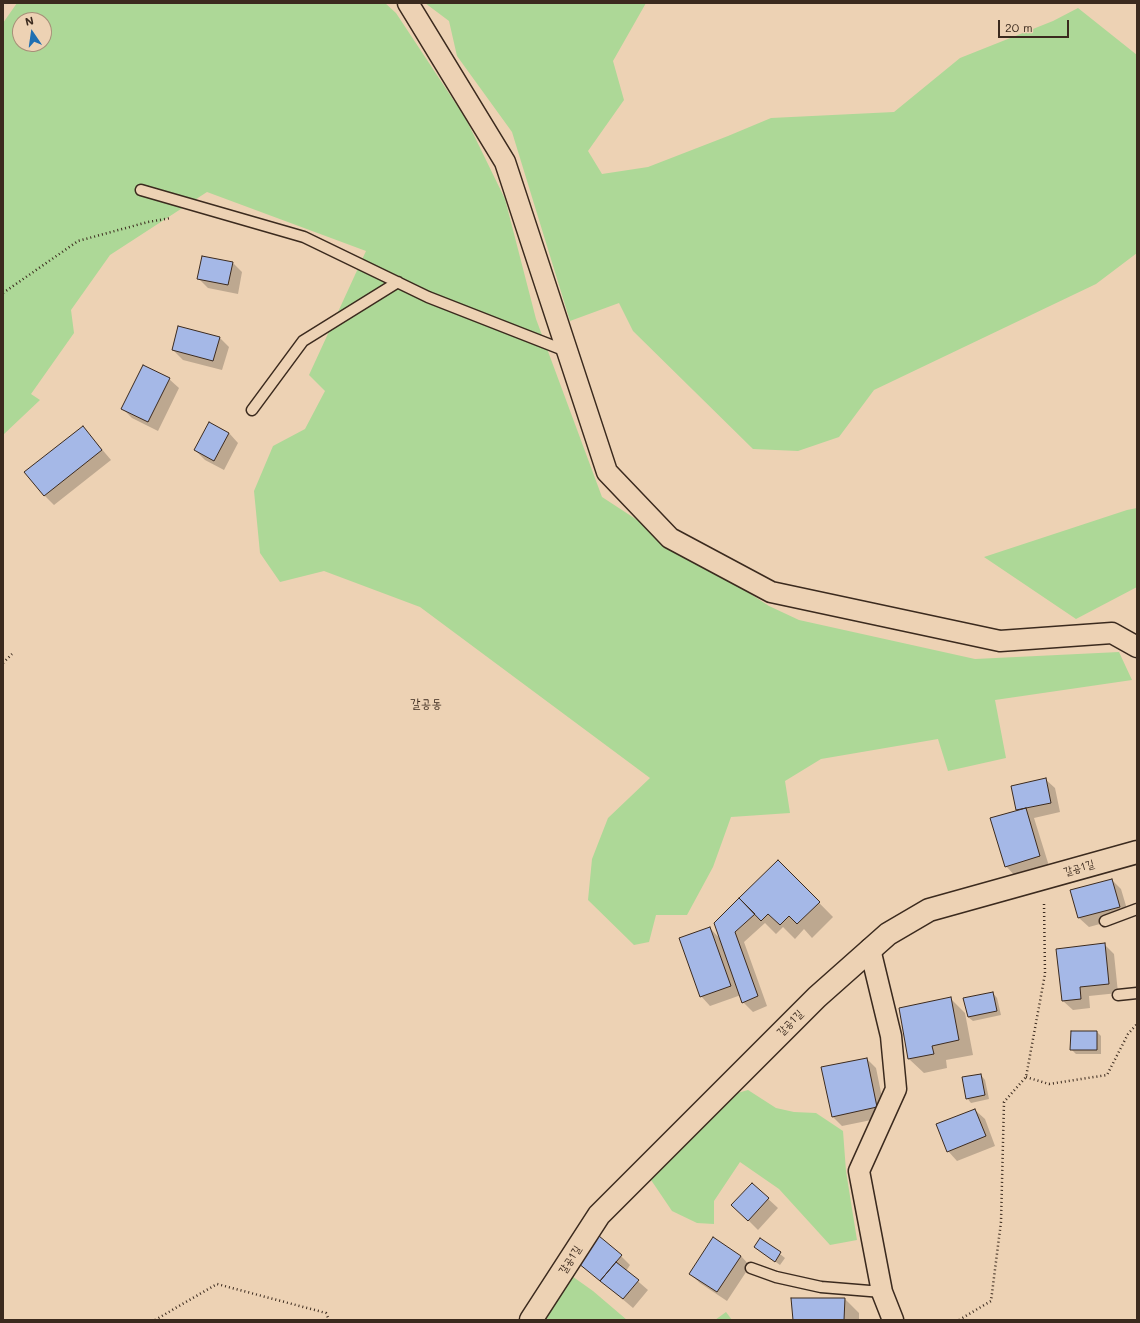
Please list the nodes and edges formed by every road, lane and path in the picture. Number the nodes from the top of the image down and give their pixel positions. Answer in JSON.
{"nodes":[{"id":1,"x":408,"y":3,"type":"edge"},
{"id":2,"x":141,"y":190,"type":"dead end"},
{"id":3,"x":177,"y":217,"type":"dead end"},
{"id":4,"x":398,"y":282,"type":"junction"},
{"id":5,"x":3,"y":293,"type":"edge"},
{"id":6,"x":566,"y":351,"type":"junction"},
{"id":7,"x":252,"y":410,"type":"dead end"},
{"id":8,"x":1137,"y":647,"type":"edge"},
{"id":9,"x":12,"y":654,"type":"dead end"},
{"id":10,"x":3,"y":663,"type":"edge"},
{"id":11,"x":1137,"y":852,"type":"edge"},
{"id":12,"x":1044,"y":878,"type":"junction"},
{"id":13,"x":1137,"y":909,"type":"edge"},
{"id":14,"x":1105,"y":921,"type":"dead end"},
{"id":15,"x":870,"y":950,"type":"junction"},
{"id":16,"x":1137,"y":993,"type":"edge"},
{"id":17,"x":1118,"y":995,"type":"dead end"},
{"id":18,"x":1137,"y":1024,"type":"edge"},
{"id":19,"x":1026,"y":1077,"type":"junction"},
{"id":20,"x":751,"y":1268,"type":"dead end"},
{"id":21,"x":882,"y":1292,"type":"junction"},
{"id":22,"x":155,"y":1320,"type":"edge"},
{"id":23,"x":329,"y":1320,"type":"edge"},
{"id":24,"x":531,"y":1320,"type":"edge"},
{"id":25,"x":893,"y":1320,"type":"edge"},
{"id":26,"x":959,"y":1320,"type":"edge"}],
"edges":[{"from":1,"to":6,"type":"street"},
{"from":2,"to":4,"type":"lane"},
{"from":3,"to":5,"type":"path"},
{"from":4,"to":6,"type":"lane"},
{"from":4,"to":7,"type":"lane"},
{"from":6,"to":8,"type":"street"},
{"from":9,"to":10,"type":"path"},
{"from":11,"to":12,"type":"street","name":"갈공1길"},
{"from":12,"to":15,"type":"street","name":"갈공1길"},
{"from":12,"to":19,"type":"path"},
{"from":13,"to":14,"type":"lane"},
{"from":15,"to":21,"type":"street"},
{"from":15,"to":24,"type":"street","name":"갈공1길"},
{"from":16,"to":17,"type":"lane"},
{"from":18,"to":19,"type":"path"},
{"from":19,"to":26,"type":"path"},
{"from":20,"to":21,"type":"lane"},
{"from":21,"to":25,"type":"street"},
{"from":22,"to":23,"type":"path"}]}
